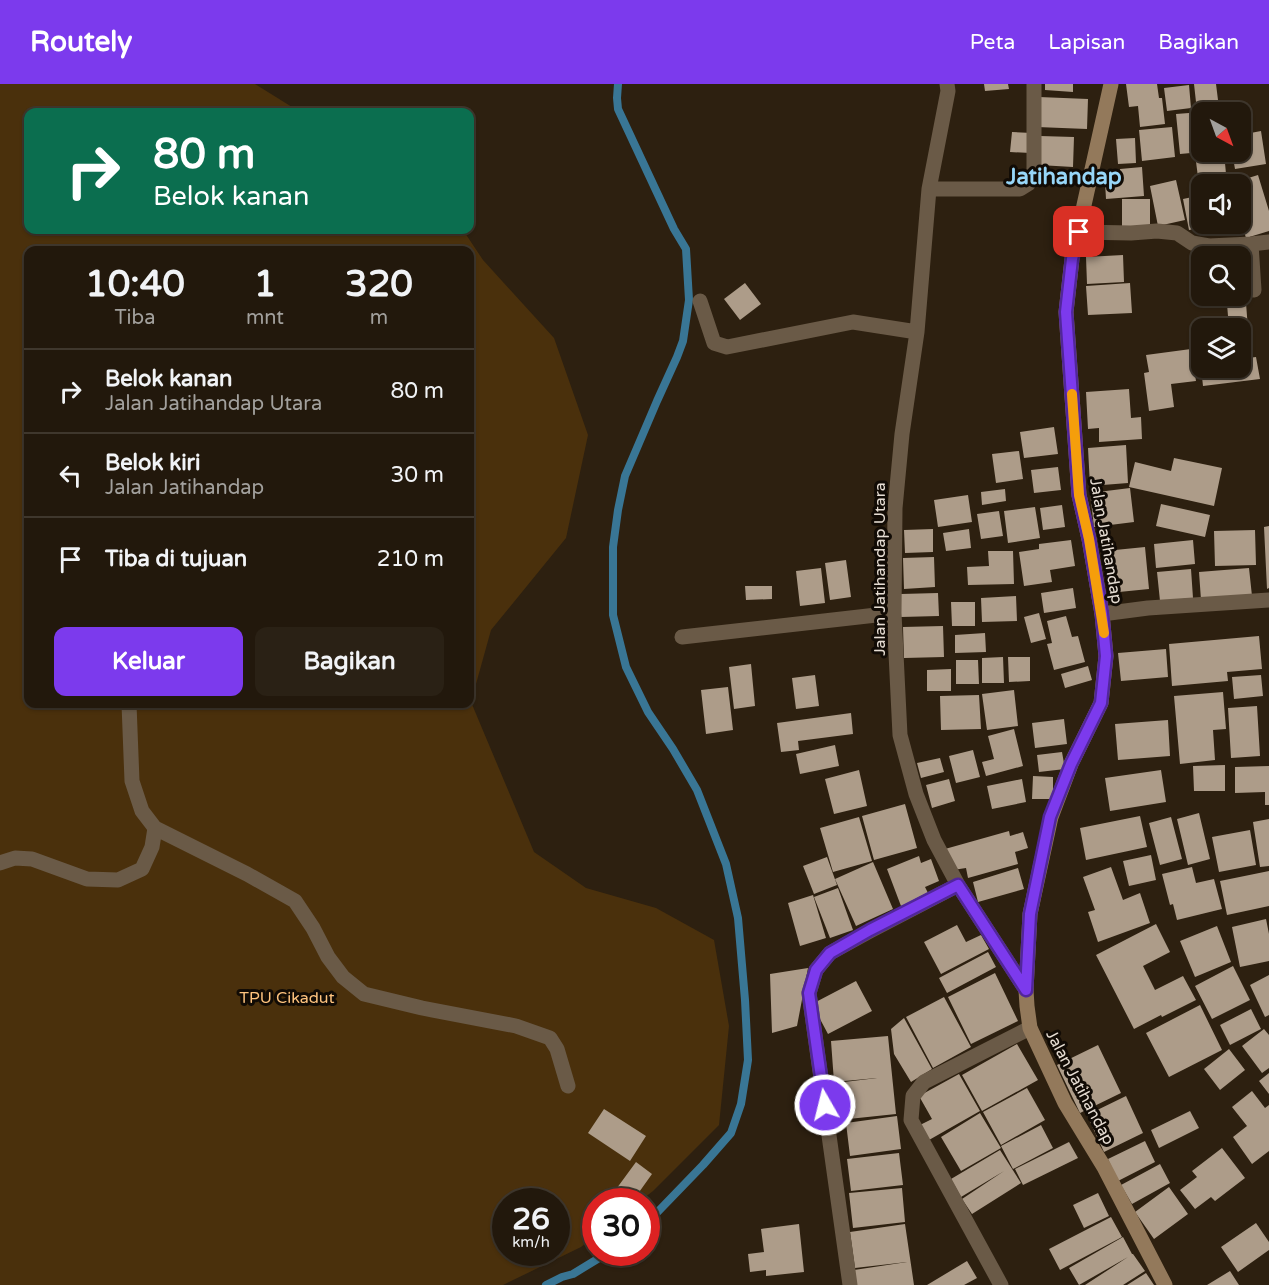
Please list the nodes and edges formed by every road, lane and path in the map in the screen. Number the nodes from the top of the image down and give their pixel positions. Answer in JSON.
{"nodes":[{"id":1,"x":947,"y":84,"type":"edge"},
{"id":2,"x":1034,"y":84,"type":"edge"},
{"id":3,"x":1111,"y":84,"type":"edge"},
{"id":4,"x":929,"y":189,"type":"junction"},
{"id":5,"x":1079,"y":232,"type":"junction"},
{"id":6,"x":1269,"y":242,"type":"edge"},
{"id":7,"x":1251,"y":244,"type":"junction"},
{"id":8,"x":1254,"y":290,"type":"dead end"},
{"id":9,"x":700,"y":301,"type":"dead end"},
{"id":10,"x":917,"y":332,"type":"junction"},
{"id":11,"x":1269,"y":600,"type":"edge"},
{"id":12,"x":894,"y":613,"type":"junction"},
{"id":13,"x":1102,"y":614,"type":"junction"},
{"id":14,"x":682,"y":637,"type":"dead end"},
{"id":15,"x":129,"y":708,"type":"edge"},
{"id":16,"x":155,"y":828,"type":"junction"},
{"id":17,"x":0,"y":863,"type":"edge"},
{"id":18,"x":958,"y":885,"type":"junction"},
{"id":19,"x":1026,"y":990,"type":"junction"},
{"id":20,"x":1030,"y":1028,"type":"junction"},
{"id":21,"x":568,"y":1086,"type":"dead end"},
{"id":22,"x":850,"y":1285,"type":"edge"},
{"id":23,"x":1001,"y":1285,"type":"edge"},
{"id":24,"x":1165,"y":1285,"type":"edge"}],
"edges":[{"from":1,"to":4,"type":"street","name":"Jalan Jatihandap Utara"},
{"from":2,"to":4,"type":"street"},
{"from":3,"to":5,"type":"street","name":"Jalan Jatihandap"},
{"from":4,"to":10,"type":"street","name":"Jalan Jatihandap Utara"},
{"from":5,"to":7,"type":"street"},
{"from":5,"to":13,"type":"street","name":"Jalan Jatihandap"},
{"from":6,"to":7,"type":"street"},
{"from":7,"to":8,"type":"street"},
{"from":9,"to":10,"type":"street"},
{"from":10,"to":12,"type":"street","name":"Jalan Jatihandap Utara"},
{"from":11,"to":13,"type":"street"},
{"from":12,"to":14,"type":"street"},
{"from":12,"to":18,"type":"street","name":"Jalan Jatihandap Utara"},
{"from":13,"to":19,"type":"street","name":"Jalan Jatihandap"},
{"from":15,"to":16,"type":"street"},
{"from":16,"to":17,"type":"street"},
{"from":16,"to":21,"type":"street"},
{"from":18,"to":19,"type":"street","name":"Jalan Jatihandap Utara"},
{"from":18,"to":22,"type":"street"},
{"from":19,"to":20,"type":"street","name":"Jalan Jatihandap"},
{"from":20,"to":23,"type":"street"},
{"from":20,"to":24,"type":"street","name":"Jalan Jatihandap"}]}
